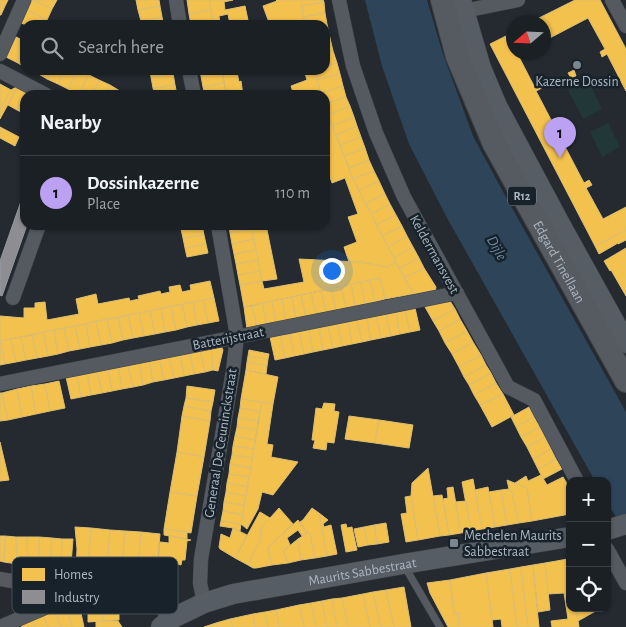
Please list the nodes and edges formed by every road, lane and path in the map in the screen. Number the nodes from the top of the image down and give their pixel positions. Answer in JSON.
{"nodes":[{"id":1,"x":24,"y":0,"type":"edge"},
{"id":2,"x":176,"y":0,"type":"edge"},
{"id":3,"x":339,"y":0,"type":"edge"},
{"id":4,"x":442,"y":0,"type":"edge"},
{"id":5,"x":518,"y":0,"type":"edge"},
{"id":6,"x":612,"y":0,"type":"edge"},
{"id":7,"x":458,"y":12,"type":"edge"},
{"id":8,"x":179,"y":20,"type":"edge"},
{"id":9,"x":626,"y":26,"type":"edge"},
{"id":10,"x":0,"y":54,"type":"edge"},
{"id":11,"x":0,"y":71,"type":"edge"},
{"id":12,"x":190,"y":75,"type":"edge"},
{"id":13,"x":36,"y":90,"type":"edge"},
{"id":14,"x":193,"y":90,"type":"edge"},
{"id":15,"x":37,"y":230,"type":"edge"},
{"id":16,"x":219,"y":230,"type":"edge"},
{"id":17,"x":457,"y":293,"type":"junction"},
{"id":18,"x":13,"y":298,"type":"dead end"},
{"id":19,"x":237,"y":336,"type":"junction"},
{"id":20,"x":626,"y":343,"type":"edge"},
{"id":21,"x":626,"y":381,"type":"edge"},
{"id":22,"x":0,"y":384,"type":"edge"},
{"id":23,"x":575,"y":477,"type":"edge"},
{"id":24,"x":566,"y":538,"type":"edge"},
{"id":25,"x":611,"y":555,"type":"edge"},
{"id":26,"x":403,"y":564,"type":"junction"},
{"id":27,"x":626,"y":583,"type":"edge"},
{"id":28,"x":204,"y":603,"type":"junction"},
{"id":29,"x":30,"y":614,"type":"edge"},
{"id":30,"x":166,"y":623,"type":"edge"},
{"id":31,"x":0,"y":627,"type":"edge"},
{"id":32,"x":440,"y":627,"type":"edge"}],
"edges":[{"from":1,"to":10,"type":"street"},
{"from":2,"to":8,"type":"street"},
{"from":3,"to":17,"type":"street","name":"Keldermansvest"},
{"from":4,"to":7,"type":"main road","name":"Edgard Tinellaan","number":"R12"},
{"from":5,"to":7,"type":"street"},
{"from":6,"to":9,"type":"street"},
{"from":7,"to":20,"type":"street","name":"Edgard Tinellaan","number":"R12"},
{"from":7,"to":21,"type":"main road","name":"Edgard Tinellaan","number":"R12"},
{"from":11,"to":13,"type":"street"},
{"from":12,"to":14,"type":"street"},
{"from":15,"to":18,"type":"street"},
{"from":16,"to":19,"type":"street","name":"Generaal De Ceuninckstraat"},
{"from":17,"to":19,"type":"street","name":"Batterijstraat"},
{"from":17,"to":23,"type":"street","name":"Keldermansvest"},
{"from":19,"to":22,"type":"street","name":"Batterijstraat"},
{"from":19,"to":28,"type":"street","name":"Generaal De Ceuninckstraat"},
{"from":24,"to":26,"type":"street","name":"Maurits Sabbestraat"},
{"from":25,"to":27,"type":"street"},
{"from":26,"to":28,"type":"street","name":"Maurits Sabbestraat"},
{"from":26,"to":32,"type":"lane"},
{"from":28,"to":30,"type":"street","name":"Maurits Sabbestraat"},
{"from":29,"to":31,"type":"street"}]}
